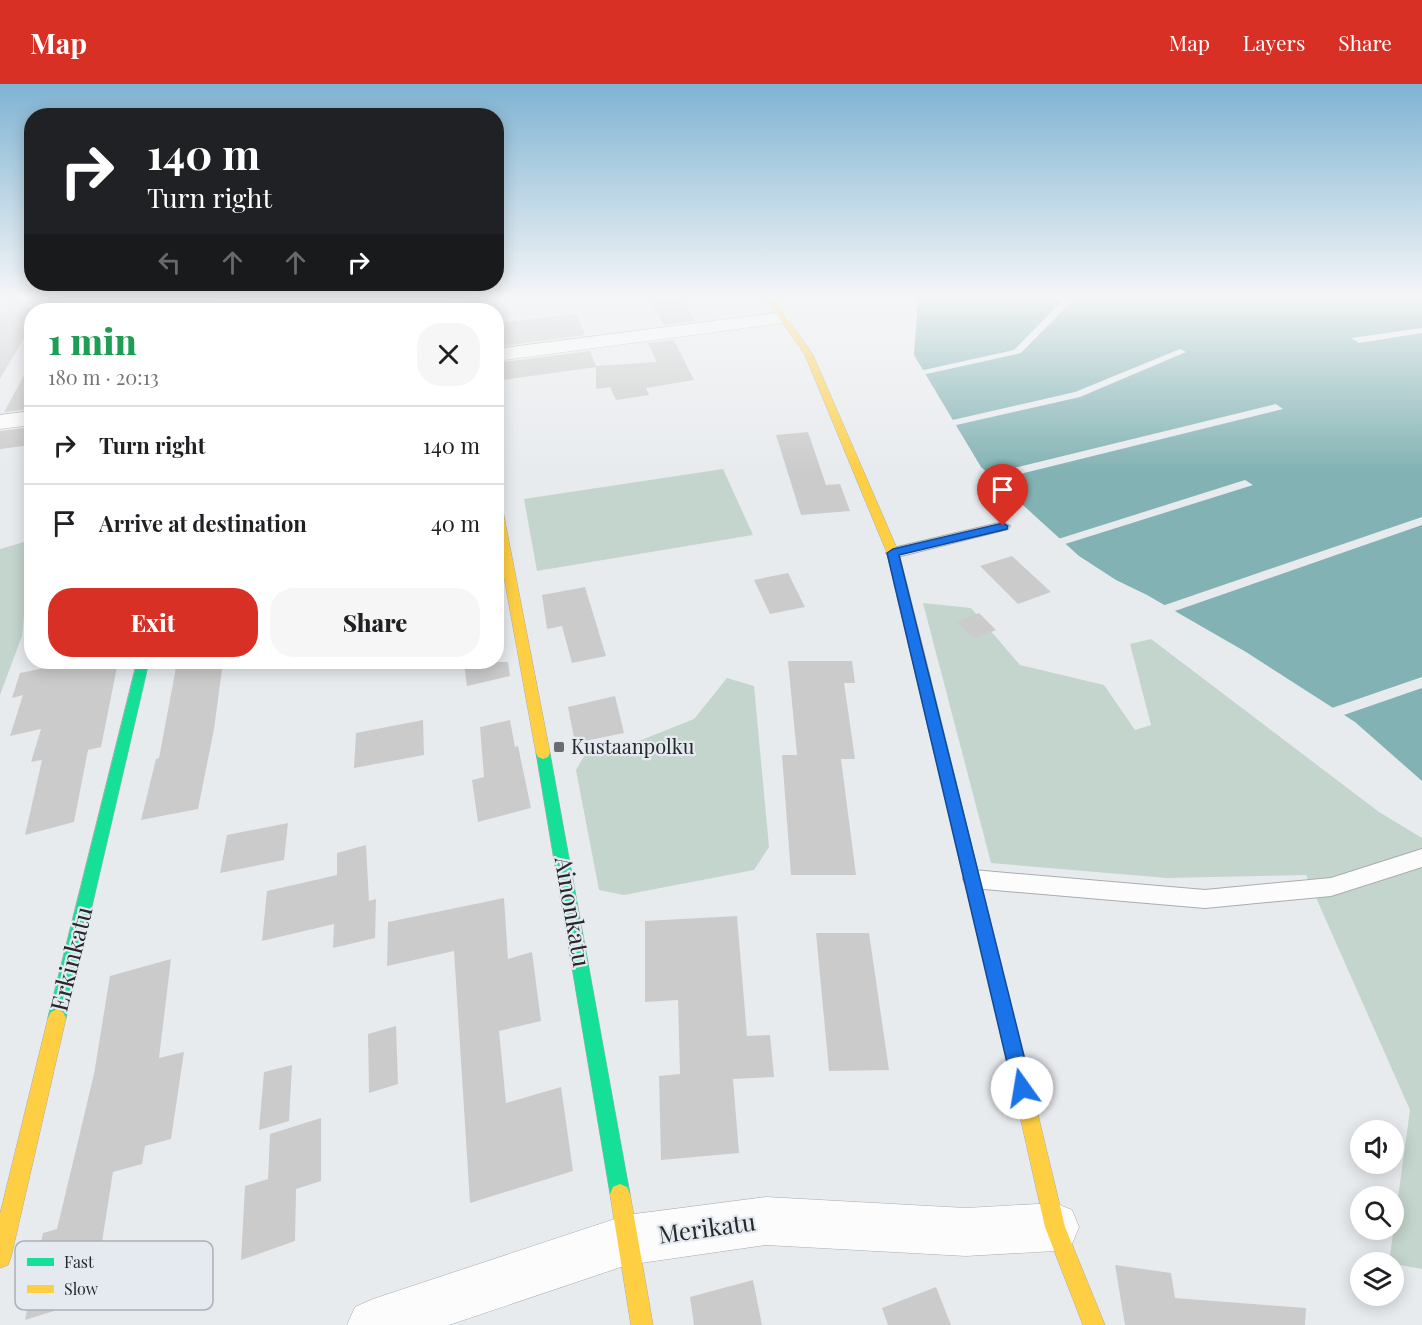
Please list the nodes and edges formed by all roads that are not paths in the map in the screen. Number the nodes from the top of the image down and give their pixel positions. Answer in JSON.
{"nodes":[{"id":1,"x":810,"y":357,"type":"edge"},
{"id":2,"x":24,"y":419,"type":"edge"},
{"id":3,"x":0,"y":422,"type":"edge"},
{"id":4,"x":1003,"y":526,"type":"dead end"},
{"id":5,"x":504,"y":544,"type":"edge"},
{"id":6,"x":893,"y":553,"type":"junction"},
{"id":7,"x":141,"y":669,"type":"edge"},
{"id":8,"x":1422,"y":858,"type":"edge"},
{"id":9,"x":974,"y":879,"type":"junction"},
{"id":10,"x":1055,"y":1227,"type":"junction"},
{"id":11,"x":627,"y":1240,"type":"junction"},
{"id":12,"x":0,"y":1257,"type":"edge"},
{"id":13,"x":373,"y":1325,"type":"edge"},
{"id":14,"x":642,"y":1325,"type":"edge"},
{"id":15,"x":1094,"y":1325,"type":"edge"}],
"edges":[{"from":1,"to":6,"type":"street"},
{"from":2,"to":3,"type":"street"},
{"from":4,"to":6,"type":"lane"},
{"from":5,"to":11,"type":"street","name":"Ainonkatu"},
{"from":6,"to":9,"type":"street"},
{"from":7,"to":12,"type":"street","name":"Erkinkatu"},
{"from":8,"to":9,"type":"lane"},
{"from":9,"to":10,"type":"street"},
{"from":10,"to":11,"type":"street","name":"Merikatu"},
{"from":10,"to":15,"type":"street"},
{"from":11,"to":13,"type":"street","name":"Merikatu"},
{"from":11,"to":14,"type":"street","name":"Ainonkatu"}]}
